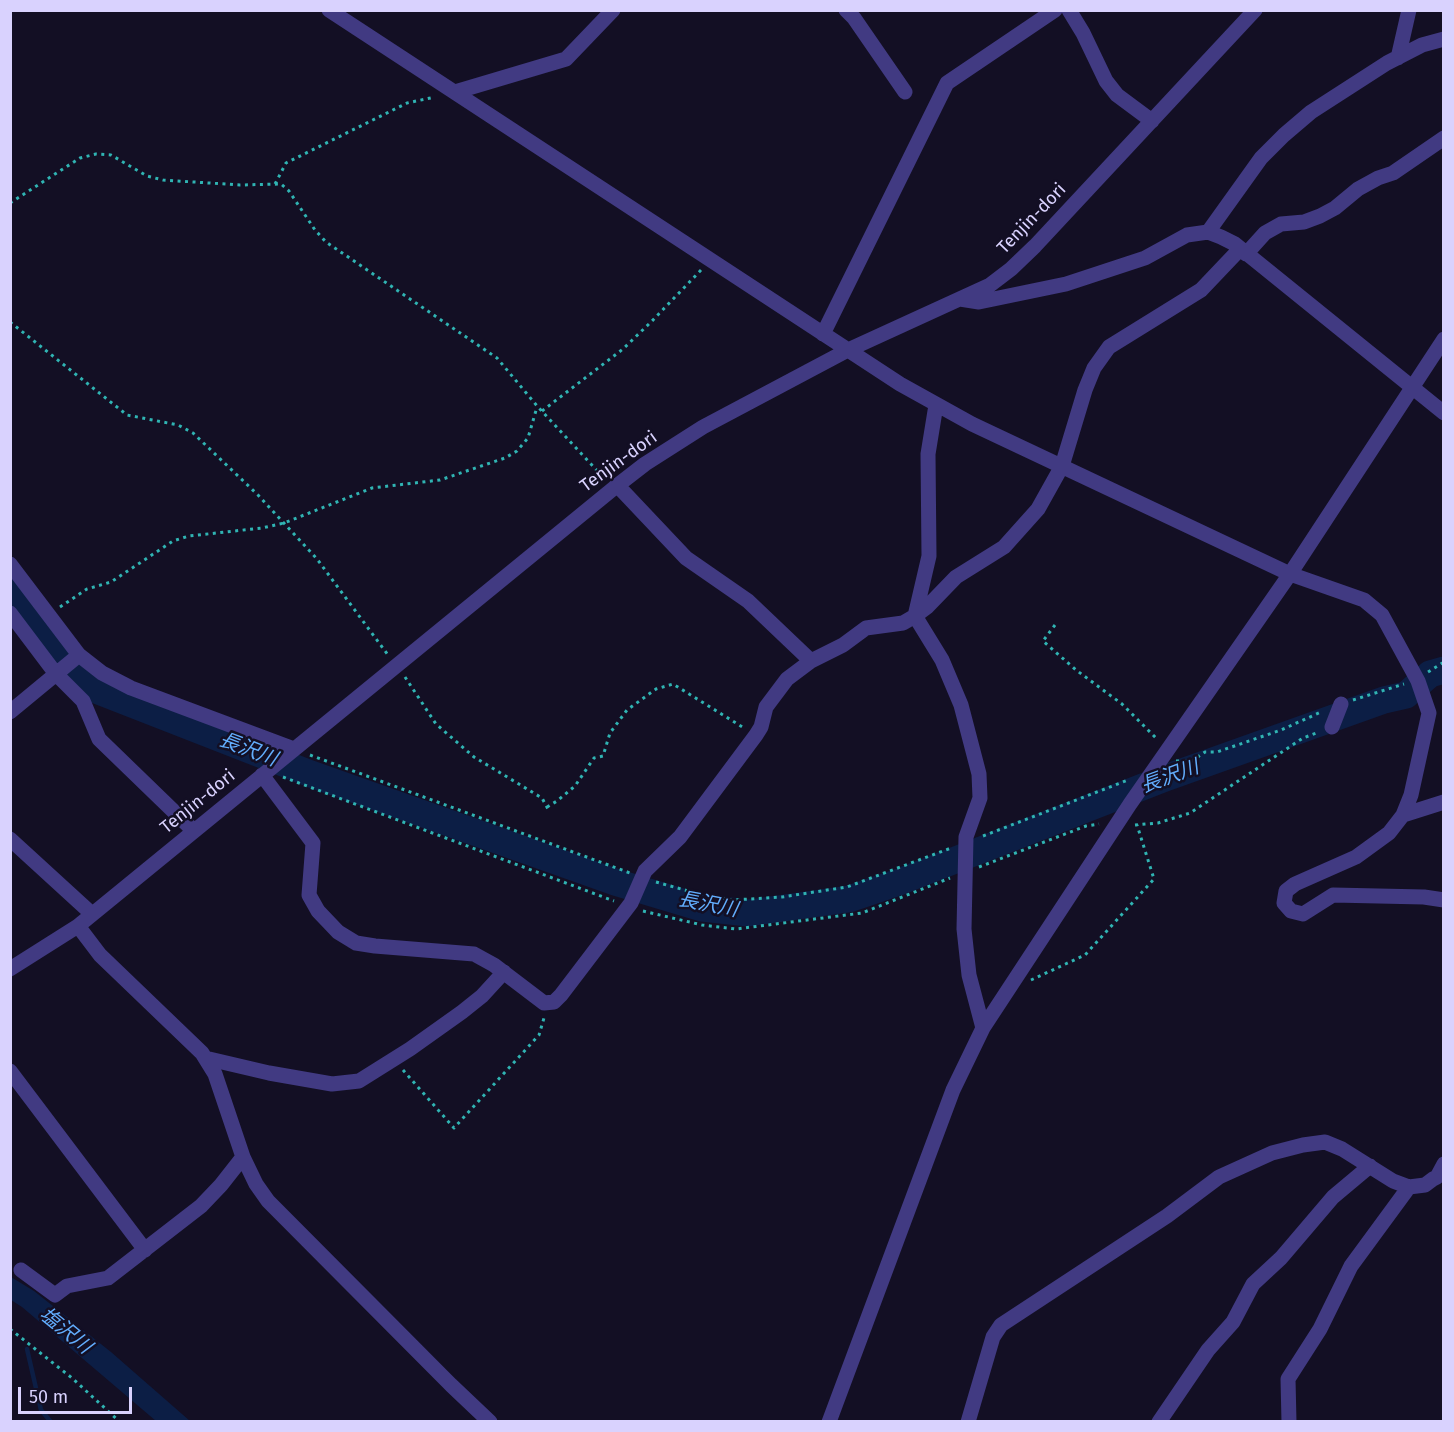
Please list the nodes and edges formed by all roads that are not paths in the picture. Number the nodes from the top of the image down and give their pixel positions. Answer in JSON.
{"nodes":[{"id":1,"x":329,"y":10,"type":"edge"},
{"id":2,"x":613,"y":10,"type":"edge"},
{"id":3,"x":846,"y":10,"type":"edge"},
{"id":4,"x":1054,"y":10,"type":"edge"},
{"id":5,"x":1069,"y":10,"type":"edge"},
{"id":6,"x":1255,"y":10,"type":"edge"},
{"id":7,"x":1409,"y":10,"type":"edge"},
{"id":8,"x":1443,"y":39,"type":"edge"},
{"id":9,"x":1398,"y":58,"type":"junction"},
{"id":10,"x":455,"y":92,"type":"junction"},
{"id":11,"x":906,"y":92,"type":"dead end"},
{"id":12,"x":1152,"y":121,"type":"junction"},
{"id":13,"x":1443,"y":138,"type":"edge"},
{"id":14,"x":1208,"y":232,"type":"junction"},
{"id":15,"x":1243,"y":252,"type":"junction"},
{"id":16,"x":960,"y":299,"type":"junction"},
{"id":17,"x":823,"y":334,"type":"junction"},
{"id":18,"x":1443,"y":339,"type":"edge"},
{"id":19,"x":848,"y":350,"type":"junction"},
{"id":20,"x":1411,"y":388,"type":"junction"},
{"id":21,"x":936,"y":405,"type":"junction"},
{"id":22,"x":1443,"y":413,"type":"edge"},
{"id":23,"x":1062,"y":466,"type":"junction"},
{"id":24,"x":615,"y":486,"type":"junction"},
{"id":25,"x":10,"y":564,"type":"edge"},
{"id":26,"x":1290,"y":574,"type":"junction"},
{"id":27,"x":10,"y":613,"type":"edge"},
{"id":28,"x":915,"y":616,"type":"junction"},
{"id":29,"x":79,"y":656,"type":"junction"},
{"id":30,"x":811,"y":661,"type":"junction"},
{"id":31,"x":56,"y":674,"type":"junction"},
{"id":32,"x":1341,"y":704,"type":"road end"},
{"id":33,"x":10,"y":712,"type":"edge"},
{"id":34,"x":1332,"y":727,"type":"road end"},
{"id":35,"x":294,"y":749,"type":"junction"},
{"id":36,"x":266,"y":772,"type":"junction"},
{"id":37,"x":1443,"y":802,"type":"edge"},
{"id":38,"x":1403,"y":815,"type":"junction"},
{"id":39,"x":194,"y":831,"type":"junction"},
{"id":40,"x":10,"y":839,"type":"edge"},
{"id":41,"x":1443,"y":900,"type":"edge"},
{"id":42,"x":92,"y":914,"type":"junction"},
{"id":43,"x":78,"y":926,"type":"junction"},
{"id":44,"x":10,"y":969,"type":"edge"},
{"id":45,"x":504,"y":972,"type":"junction"},
{"id":46,"x":982,"y":1028,"type":"junction"},
{"id":47,"x":205,"y":1058,"type":"junction"},
{"id":48,"x":10,"y":1071,"type":"edge"},
{"id":49,"x":243,"y":1157,"type":"junction"},
{"id":50,"x":1443,"y":1164,"type":"edge"},
{"id":51,"x":1370,"y":1166,"type":"junction"},
{"id":52,"x":1433,"y":1179,"type":"junction"},
{"id":53,"x":1409,"y":1187,"type":"junction"},
{"id":54,"x":1443,"y":1192,"type":"edge"},
{"id":55,"x":145,"y":1250,"type":"junction"},
{"id":56,"x":21,"y":1270,"type":"dead end"},
{"id":57,"x":490,"y":1422,"type":"edge"},
{"id":58,"x":829,"y":1422,"type":"edge"},
{"id":59,"x":968,"y":1422,"type":"edge"},
{"id":60,"x":1159,"y":1422,"type":"edge"},
{"id":61,"x":1289,"y":1422,"type":"edge"}],
"edges":[{"from":1,"to":10,"type":"street"},
{"from":2,"to":10,"type":"street"},
{"from":3,"to":11,"type":"street"},
{"from":4,"to":17,"type":"street"},
{"from":5,"to":12,"type":"street"},
{"from":6,"to":12,"type":"street","name":"Tenjin-dori"},
{"from":7,"to":9,"type":"street"},
{"from":8,"to":9,"type":"street"},
{"from":9,"to":14,"type":"street"},
{"from":10,"to":17,"type":"street"},
{"from":12,"to":16,"type":"street","name":"Tenjin-dori"},
{"from":13,"to":15,"type":"street"},
{"from":14,"to":15,"type":"street"},
{"from":14,"to":16,"type":"street"},
{"from":15,"to":20,"type":"street"},
{"from":15,"to":23,"type":"street"},
{"from":16,"to":19,"type":"street","name":"Tenjin-dori"},
{"from":17,"to":19,"type":"street"},
{"from":18,"to":20,"type":"street"},
{"from":19,"to":21,"type":"street"},
{"from":19,"to":24,"type":"street","name":"Tenjin-dori"},
{"from":20,"to":22,"type":"street"},
{"from":20,"to":26,"type":"street"},
{"from":21,"to":23,"type":"street"},
{"from":21,"to":28,"type":"street"},
{"from":23,"to":26,"type":"street"},
{"from":23,"to":28,"type":"street"},
{"from":24,"to":30,"type":"street"},
{"from":24,"to":35,"type":"street","name":"Tenjin-dori"},
{"from":25,"to":29,"type":"street"},
{"from":26,"to":38,"type":"street"},
{"from":26,"to":46,"type":"street"},
{"from":27,"to":31,"type":"street"},
{"from":28,"to":30,"type":"street"},
{"from":28,"to":46,"type":"street"},
{"from":29,"to":31,"type":"street"},
{"from":29,"to":35,"type":"street"},
{"from":30,"to":45,"type":"street"},
{"from":31,"to":33,"type":"street"},
{"from":31,"to":39,"type":"street"},
{"from":32,"to":34,"type":"street"},
{"from":35,"to":36,"type":"street","name":"Tenjin-dori"},
{"from":36,"to":39,"type":"street","name":"Tenjin-dori"},
{"from":36,"to":45,"type":"street"},
{"from":37,"to":38,"type":"street"},
{"from":38,"to":41,"type":"street"},
{"from":39,"to":42,"type":"street","name":"Tenjin-dori"},
{"from":40,"to":42,"type":"street"},
{"from":42,"to":43,"type":"street","name":"Tenjin-dori"},
{"from":43,"to":44,"type":"street","name":"Tenjin-dori"},
{"from":43,"to":47,"type":"street"},
{"from":45,"to":47,"type":"street"},
{"from":46,"to":58,"type":"street"},
{"from":47,"to":49,"type":"street"},
{"from":48,"to":55,"type":"street"},
{"from":49,"to":55,"type":"street"},
{"from":49,"to":57,"type":"street"},
{"from":50,"to":52,"type":"street"},
{"from":51,"to":53,"type":"street"},
{"from":51,"to":59,"type":"street"},
{"from":51,"to":60,"type":"street"},
{"from":52,"to":53,"type":"street"},
{"from":52,"to":54,"type":"street"},
{"from":53,"to":61,"type":"street"},
{"from":55,"to":56,"type":"street"}]}
